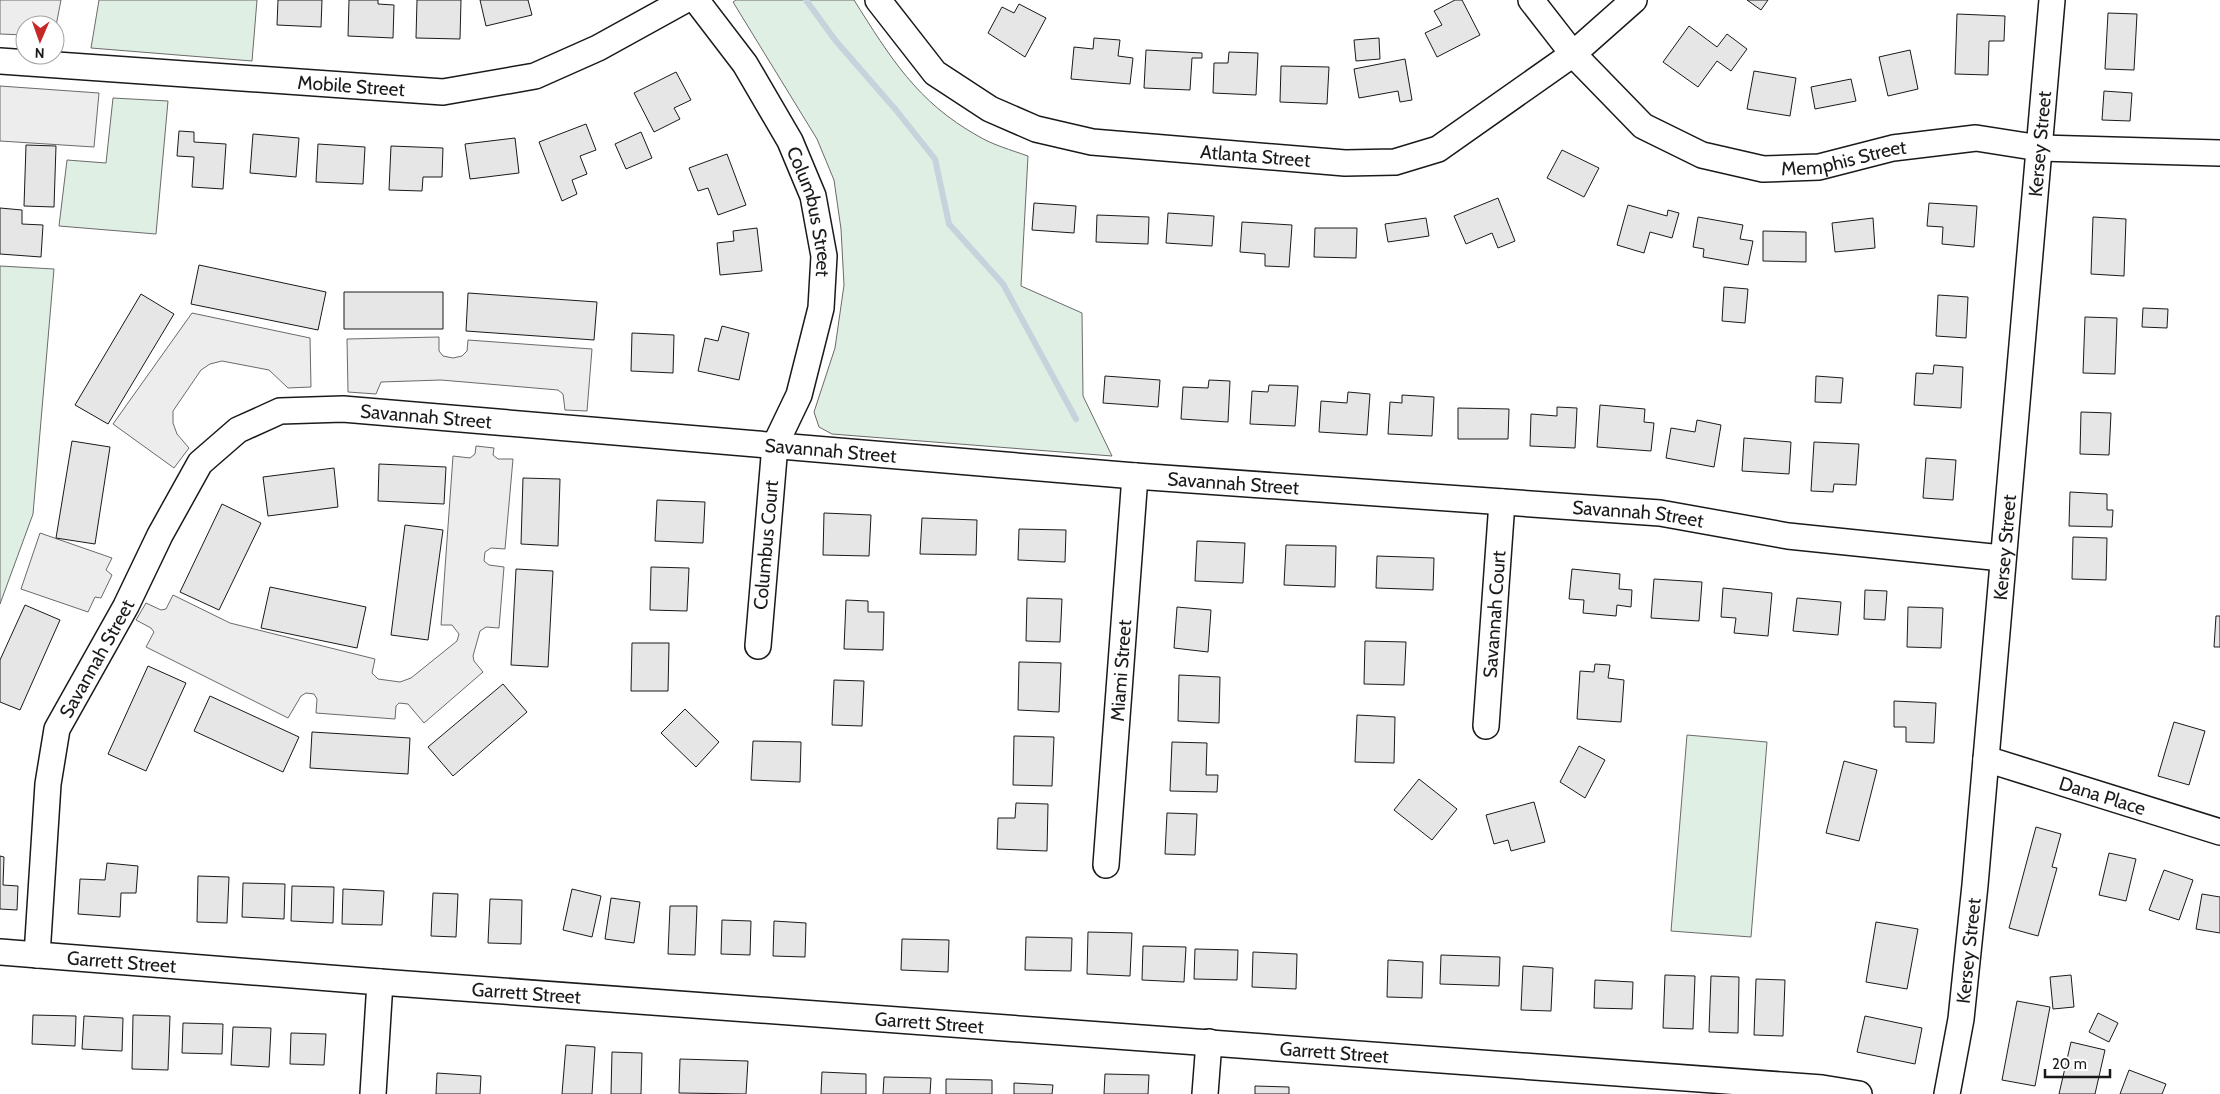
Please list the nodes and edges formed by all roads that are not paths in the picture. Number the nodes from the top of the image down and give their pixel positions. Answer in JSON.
{"nodes":[{"id":1,"x":685,"y":0,"type":"edge"},
{"id":2,"x":696,"y":0,"type":"edge"},
{"id":3,"x":878,"y":0,"type":"edge"},
{"id":4,"x":1531,"y":0,"type":"edge"},
{"id":5,"x":1634,"y":0,"type":"edge"},
{"id":6,"x":2052,"y":0,"type":"edge"},
{"id":7,"x":1573,"y":54,"type":"junction"},
{"id":8,"x":0,"y":61,"type":"edge"},
{"id":9,"x":2040,"y":148,"type":"junction"},
{"id":10,"x":2220,"y":153,"type":"edge"},
{"id":11,"x":775,"y":445,"type":"junction"},
{"id":12,"x":1135,"y":476,"type":"junction"},
{"id":13,"x":1502,"y":502,"type":"junction"},
{"id":14,"x":2002,"y":558,"type":"junction"},
{"id":15,"x":758,"y":646,"type":"dead end"},
{"id":16,"x":1486,"y":726,"type":"dead end"},
{"id":17,"x":1986,"y":760,"type":"junction"},
{"id":18,"x":2220,"y":832,"type":"edge"},
{"id":19,"x":1106,"y":865,"type":"dead end"},
{"id":20,"x":0,"y":952,"type":"edge"},
{"id":21,"x":37,"y":955,"type":"junction"},
{"id":22,"x":380,"y":982,"type":"junction"},
{"id":23,"x":1208,"y":1042,"type":"junction"},
{"id":24,"x":373,"y":1094,"type":"edge"},
{"id":25,"x":1205,"y":1094,"type":"edge"},
{"id":26,"x":1859,"y":1094,"type":"edge"},
{"id":27,"x":1946,"y":1094,"type":"edge"}],
"edges":[{"from":1,"to":8,"type":"street","name":"Mobile Street"},
{"from":2,"to":11,"type":"street","name":"Columbus Street"},
{"from":3,"to":7,"type":"street","name":"Atlanta Street"},
{"from":4,"to":7,"type":"street","name":"Memphis Street"},
{"from":5,"to":7,"type":"street","name":"Atlanta Street"},
{"from":6,"to":9,"type":"street","name":"Kersey Street"},
{"from":7,"to":9,"type":"street","name":"Memphis Street"},
{"from":9,"to":10,"type":"street","name":"Memphis Street"},
{"from":9,"to":14,"type":"street","name":"Kersey Street"},
{"from":11,"to":12,"type":"street","name":"Savannah Street"},
{"from":11,"to":15,"type":"street","name":"Columbus Court"},
{"from":11,"to":21,"type":"street","name":"Savannah Street"},
{"from":12,"to":13,"type":"street","name":"Savannah Street"},
{"from":12,"to":19,"type":"street","name":"Miami Street"},
{"from":13,"to":14,"type":"street","name":"Savannah Street"},
{"from":13,"to":16,"type":"street","name":"Savannah Court"},
{"from":14,"to":17,"type":"street","name":"Kersey Street"},
{"from":17,"to":18,"type":"street","name":"Dana Place"},
{"from":17,"to":27,"type":"street","name":"Kersey Street"},
{"from":20,"to":21,"type":"street","name":"Garrett Street"},
{"from":21,"to":22,"type":"street","name":"Garrett Street"},
{"from":22,"to":23,"type":"street","name":"Garrett Street"},
{"from":22,"to":24,"type":"street"},
{"from":23,"to":25,"type":"street"},
{"from":23,"to":26,"type":"street","name":"Garrett Street"}]}
